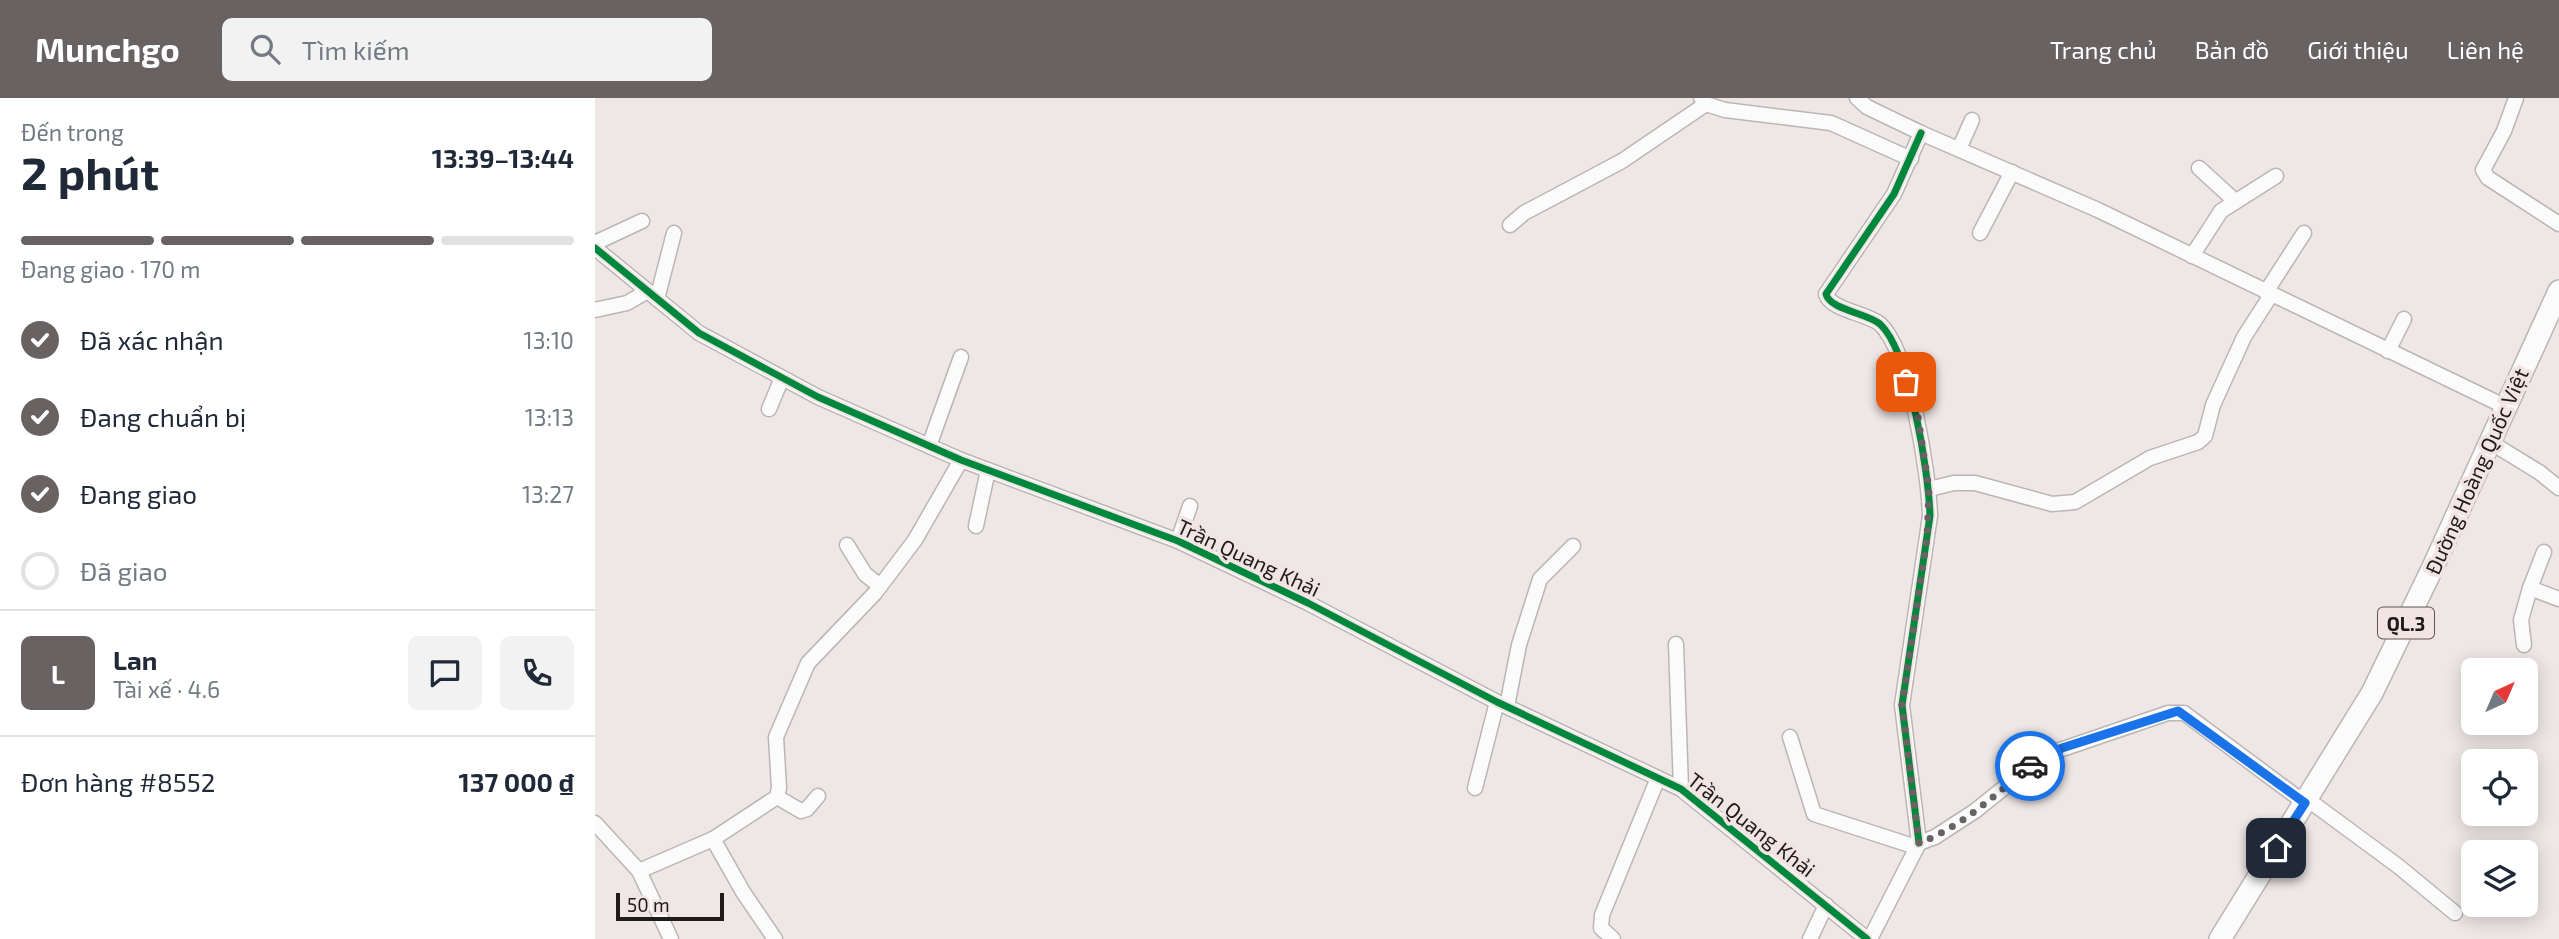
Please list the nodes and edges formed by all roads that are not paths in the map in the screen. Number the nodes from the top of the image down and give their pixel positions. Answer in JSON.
{"nodes":[{"id":1,"x":1857,"y":98,"type":"edge"},
{"id":2,"x":2516,"y":98,"type":"edge"},
{"id":3,"x":1703,"y":101,"type":"edge"},
{"id":4,"x":1972,"y":120,"type":"dead end"},
{"id":5,"x":1921,"y":133,"type":"junction"},
{"id":6,"x":1959,"y":149,"type":"junction"},
{"id":7,"x":1911,"y":159,"type":"junction"},
{"id":8,"x":2199,"y":168,"type":"dead end"},
{"id":9,"x":2012,"y":172,"type":"junction"},
{"id":10,"x":2276,"y":176,"type":"dead end"},
{"id":11,"x":2234,"y":200,"type":"junction"},
{"id":12,"x":642,"y":221,"type":"dead end"},
{"id":13,"x":2559,"y":224,"type":"edge"},
{"id":14,"x":1510,"y":225,"type":"dead end"},
{"id":15,"x":674,"y":233,"type":"dead end"},
{"id":16,"x":1980,"y":233,"type":"dead end"},
{"id":17,"x":2304,"y":233,"type":"dead end"},
{"id":18,"x":595,"y":243,"type":"edge"},
{"id":19,"x":595,"y":248,"type":"edge"},
{"id":20,"x":2192,"y":256,"type":"junction"},
{"id":21,"x":2559,"y":291,"type":"edge"},
{"id":22,"x":2268,"y":294,"type":"junction"},
{"id":23,"x":651,"y":296,"type":"junction"},
{"id":24,"x":595,"y":310,"type":"edge"},
{"id":25,"x":2404,"y":319,"type":"dead end"},
{"id":26,"x":2388,"y":351,"type":"junction"},
{"id":27,"x":961,"y":357,"type":"dead end"},
{"id":28,"x":782,"y":378,"type":"junction"},
{"id":29,"x":2504,"y":406,"type":"junction"},
{"id":30,"x":769,"y":409,"type":"dead end"},
{"id":31,"x":2490,"y":442,"type":"junction"},
{"id":32,"x":929,"y":446,"type":"junction"},
{"id":33,"x":961,"y":460,"type":"junction"},
{"id":34,"x":988,"y":470,"type":"junction"},
{"id":35,"x":2559,"y":488,"type":"edge"},
{"id":36,"x":1929,"y":489,"type":"junction"},
{"id":37,"x":1190,"y":506,"type":"dead end"},
{"id":38,"x":976,"y":527,"type":"dead end"},
{"id":39,"x":1178,"y":541,"type":"junction"},
{"id":40,"x":847,"y":545,"type":"dead end"},
{"id":41,"x":1573,"y":547,"type":"dead end"},
{"id":42,"x":2544,"y":552,"type":"dead end"},
{"id":43,"x":880,"y":586,"type":"junction"},
{"id":44,"x":2531,"y":588,"type":"junction"},
{"id":45,"x":2559,"y":599,"type":"edge"},
{"id":46,"x":1676,"y":643,"type":"dead end"},
{"id":47,"x":2524,"y":645,"type":"dead end"},
{"id":48,"x":1502,"y":704,"type":"junction"},
{"id":49,"x":1790,"y":737,"type":"dead end"},
{"id":50,"x":1658,"y":778,"type":"junction"},
{"id":51,"x":1475,"y":788,"type":"dead end"},
{"id":52,"x":1681,"y":789,"type":"junction"},
{"id":53,"x":818,"y":796,"type":"dead end"},
{"id":54,"x":776,"y":797,"type":"junction"},
{"id":55,"x":2306,"y":801,"type":"junction"},
{"id":56,"x":595,"y":823,"type":"edge"},
{"id":57,"x":713,"y":839,"type":"junction"},
{"id":58,"x":1918,"y":845,"type":"junction"},
{"id":59,"x":639,"y":871,"type":"junction"},
{"id":60,"x":1826,"y":905,"type":"junction"},
{"id":61,"x":2455,"y":913,"type":"dead end"},
{"id":62,"x":671,"y":939,"type":"edge"},
{"id":63,"x":775,"y":939,"type":"edge"},
{"id":64,"x":1613,"y":939,"type":"edge"},
{"id":65,"x":1810,"y":939,"type":"edge"},
{"id":66,"x":1869,"y":939,"type":"edge"},
{"id":67,"x":2220,"y":939,"type":"edge"}],
"edges":[{"from":1,"to":5,"type":"street"},
{"from":2,"to":13,"type":"street"},
{"from":3,"to":7,"type":"street"},
{"from":3,"to":14,"type":"street"},
{"from":4,"to":6,"type":"street"},
{"from":5,"to":6,"type":"street"},
{"from":5,"to":7,"type":"street"},
{"from":6,"to":9,"type":"street"},
{"from":7,"to":36,"type":"street"},
{"from":8,"to":11,"type":"street"},
{"from":9,"to":16,"type":"street"},
{"from":9,"to":20,"type":"street"},
{"from":10,"to":11,"type":"street"},
{"from":11,"to":20,"type":"street"},
{"from":12,"to":18,"type":"street"},
{"from":15,"to":23,"type":"street"},
{"from":17,"to":22,"type":"street"},
{"from":19,"to":23,"type":"street","name":"Trần Quang Khải"},
{"from":20,"to":22,"type":"street"},
{"from":21,"to":29,"type":"highway","name":"Đường Hoàng Quốc Việt","number":"QL.3"},
{"from":22,"to":26,"type":"street"},
{"from":22,"to":36,"type":"street"},
{"from":23,"to":24,"type":"street"},
{"from":23,"to":28,"type":"street","name":"Trần Quang Khải"},
{"from":25,"to":26,"type":"street"},
{"from":26,"to":29,"type":"street"},
{"from":27,"to":32,"type":"street"},
{"from":28,"to":30,"type":"street"},
{"from":28,"to":32,"type":"street","name":"Trần Quang Khải"},
{"from":29,"to":31,"type":"highway","name":"Đường Hoàng Quốc Việt","number":"QL.3"},
{"from":31,"to":35,"type":"street"},
{"from":31,"to":55,"type":"highway","name":"Đường Hoàng Quốc Việt","number":"QL.3"},
{"from":32,"to":33,"type":"street","name":"Trần Quang Khải"},
{"from":33,"to":34,"type":"street","name":"Trần Quang Khải"},
{"from":33,"to":43,"type":"street"},
{"from":34,"to":38,"type":"street"},
{"from":34,"to":39,"type":"street","name":"Trần Quang Khải"},
{"from":36,"to":58,"type":"street"},
{"from":37,"to":39,"type":"street"},
{"from":39,"to":48,"type":"street","name":"Trần Quang Khải"},
{"from":40,"to":43,"type":"street"},
{"from":41,"to":48,"type":"street"},
{"from":42,"to":44,"type":"street"},
{"from":43,"to":54,"type":"street"},
{"from":44,"to":45,"type":"street"},
{"from":44,"to":47,"type":"street"},
{"from":46,"to":52,"type":"street"},
{"from":48,"to":50,"type":"street","name":"Trần Quang Khải"},
{"from":48,"to":51,"type":"street"},
{"from":49,"to":58,"type":"street"},
{"from":50,"to":52,"type":"street","name":"Trần Quang Khải"},
{"from":50,"to":64,"type":"street"},
{"from":52,"to":60,"type":"street","name":"Trần Quang Khải"},
{"from":53,"to":54,"type":"street"},
{"from":54,"to":57,"type":"street"},
{"from":55,"to":58,"type":"street"},
{"from":55,"to":61,"type":"street"},
{"from":55,"to":67,"type":"highway","name":"Đường Hoàng Quốc Việt","number":"QL.3"},
{"from":56,"to":59,"type":"street"},
{"from":57,"to":59,"type":"street"},
{"from":57,"to":63,"type":"street"},
{"from":58,"to":66,"type":"street"},
{"from":59,"to":62,"type":"street"},
{"from":60,"to":65,"type":"street"},
{"from":60,"to":66,"type":"street","name":"Trần Quang Khải"}]}
